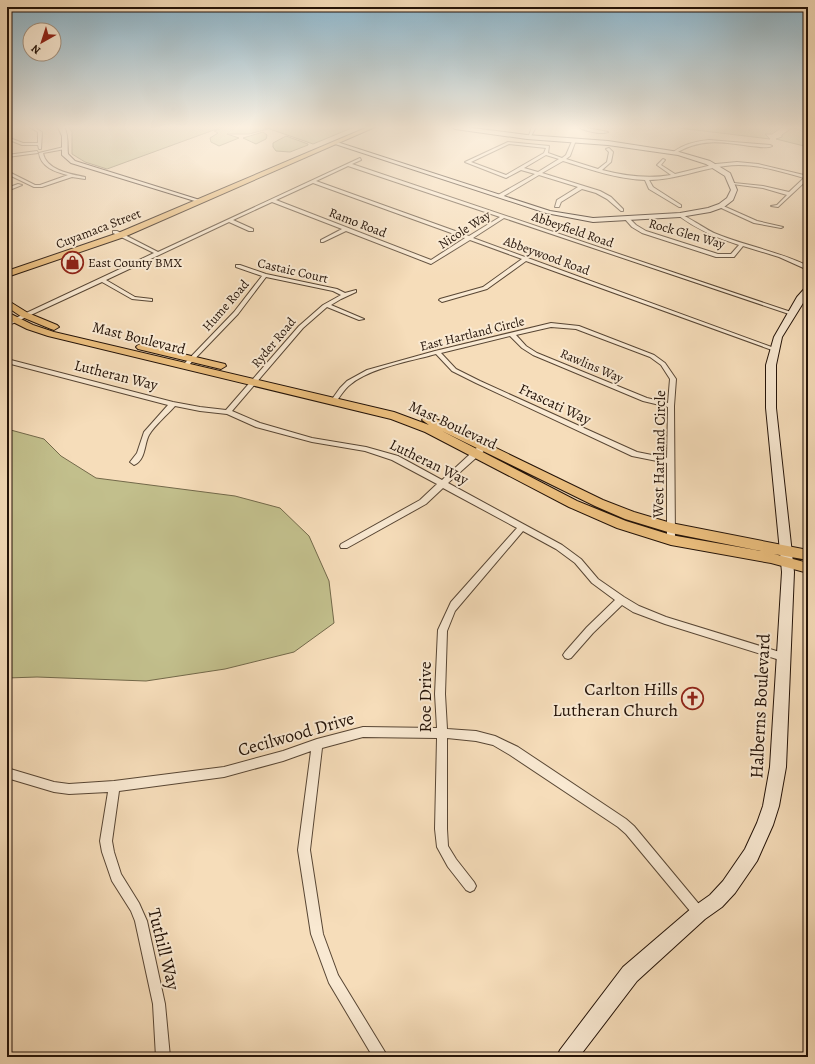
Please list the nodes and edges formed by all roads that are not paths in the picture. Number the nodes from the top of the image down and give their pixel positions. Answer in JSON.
{"nodes":[{"id":1,"x":16,"y":177,"type":"edge"},
{"id":2,"x":68,"y":177,"type":"edge"},
{"id":3,"x":79,"y":177,"type":"edge"},
{"id":4,"x":121,"y":177,"type":"edge"},
{"id":5,"x":251,"y":177,"type":"edge"},
{"id":6,"x":324,"y":177,"type":"edge"},
{"id":7,"x":384,"y":177,"type":"edge"},
{"id":8,"x":440,"y":177,"type":"edge"},
{"id":9,"x":533,"y":177,"type":"edge"},
{"id":10,"x":547,"y":177,"type":"edge"},
{"id":11,"x":629,"y":177,"type":"edge"},
{"id":12,"x":659,"y":177,"type":"edge"},
{"id":13,"x":728,"y":177,"type":"edge"},
{"id":14,"x":83,"y":178,"type":"dead end"},
{"id":15,"x":808,"y":178,"type":"edge"},
{"id":16,"x":646,"y":179,"type":"junction"},
{"id":17,"x":312,"y":182,"type":"junction"},
{"id":18,"x":734,"y":184,"type":"junction"},
{"id":19,"x":20,"y":185,"type":"dead end"},
{"id":20,"x":582,"y":187,"type":"junction"},
{"id":21,"x":7,"y":190,"type":"edge"},
{"id":22,"x":790,"y":194,"type":"junction"},
{"id":23,"x":500,"y":196,"type":"junction"},
{"id":24,"x":197,"y":200,"type":"junction"},
{"id":25,"x":271,"y":200,"type":"junction"},
{"id":26,"x":557,"y":206,"type":"dead end"},
{"id":27,"x":679,"y":206,"type":"dead end"},
{"id":28,"x":721,"y":206,"type":"junction"},
{"id":29,"x":773,"y":206,"type":"dead end"},
{"id":30,"x":621,"y":210,"type":"dead end"},
{"id":31,"x":681,"y":215,"type":"junction"},
{"id":32,"x":503,"y":217,"type":"junction"},
{"id":33,"x":626,"y":218,"type":"junction"},
{"id":34,"x":228,"y":220,"type":"junction"},
{"id":35,"x":782,"y":227,"type":"dead end"},
{"id":36,"x":346,"y":229,"type":"junction"},
{"id":37,"x":251,"y":230,"type":"dead end"},
{"id":38,"x":118,"y":233,"type":"junction"},
{"id":39,"x":469,"y":240,"type":"junction"},
{"id":40,"x":323,"y":241,"type":"dead end"},
{"id":41,"x":742,"y":245,"type":"junction"},
{"id":42,"x":157,"y":253,"type":"junction"},
{"id":43,"x":437,"y":259,"type":"joint"},
{"id":44,"x":525,"y":259,"type":"junction"},
{"id":45,"x":238,"y":266,"type":"dead end"},
{"id":46,"x":808,"y":268,"type":"edge"},
{"id":47,"x":7,"y":269,"type":"edge"},
{"id":48,"x":7,"y":274,"type":"edge"},
{"id":49,"x":265,"y":275,"type":"junction"},
{"id":50,"x":101,"y":279,"type":"junction"},
{"id":51,"x":808,"y":290,"type":"edge"},
{"id":52,"x":354,"y":291,"type":"dead end"},
{"id":53,"x":344,"y":294,"type":"junction"},
{"id":54,"x":150,"y":300,"type":"dead end"},
{"id":55,"x":442,"y":300,"type":"dead end"},
{"id":56,"x":7,"y":303,"type":"edge"},
{"id":57,"x":327,"y":305,"type":"junction"},
{"id":58,"x":791,"y":313,"type":"junction"},
{"id":59,"x":25,"y":315,"type":"junction"},
{"id":60,"x":361,"y":319,"type":"dead end"},
{"id":61,"x":10,"y":320,"type":"edge"},
{"id":62,"x":511,"y":334,"type":"junction"},
{"id":63,"x":627,"y":346,"type":"joint"},
{"id":64,"x":774,"y":349,"type":"junction"},
{"id":65,"x":437,"y":352,"type":"junction"},
{"id":66,"x":192,"y":358,"type":"junction"},
{"id":67,"x":7,"y":361,"type":"edge"},
{"id":68,"x":184,"y":366,"type":"junction"},
{"id":69,"x":257,"y":379,"type":"junction"},
{"id":70,"x":336,"y":398,"type":"junction"},
{"id":71,"x":173,"y":404,"type":"junction"},
{"id":72,"x":671,"y":406,"type":"junction"},
{"id":73,"x":228,"y":412,"type":"junction"},
{"id":74,"x":480,"y":450,"type":"junction"},
{"id":75,"x":672,"y":461,"type":"junction"},
{"id":76,"x":134,"y":462,"type":"dead end"},
{"id":77,"x":444,"y":483,"type":"junction"},
{"id":78,"x":522,"y":527,"type":"junction"},
{"id":79,"x":671,"y":534,"type":"junction"},
{"id":80,"x":344,"y":546,"type":"dead end"},
{"id":81,"x":808,"y":555,"type":"edge"},
{"id":82,"x":785,"y":556,"type":"junction"},
{"id":83,"x":808,"y":568,"type":"edge"},
{"id":84,"x":621,"y":600,"type":"junction"},
{"id":85,"x":568,"y":655,"type":"dead end"},
{"id":86,"x":783,"y":657,"type":"junction"},
{"id":87,"x":442,"y":734,"type":"junction"},
{"id":88,"x":317,"y":744,"type":"junction"},
{"id":89,"x":7,"y":773,"type":"edge"},
{"id":90,"x":114,"y":786,"type":"junction"},
{"id":91,"x":470,"y":886,"type":"dead end"},
{"id":92,"x":699,"y":913,"type":"junction"},
{"id":93,"x":162,"y":1057,"type":"edge"},
{"id":94,"x":381,"y":1057,"type":"edge"},
{"id":95,"x":567,"y":1057,"type":"edge"}],
"edges":[{"from":1,"to":2,"type":"street"},
{"from":3,"to":14,"type":"street"},
{"from":4,"to":24,"type":"street"},
{"from":5,"to":24,"type":"main road","name":"Cuyamaca Street"},
{"from":6,"to":17,"type":"street"},
{"from":7,"to":32,"type":"street","name":"Abbeyfield Road"},
{"from":8,"to":23,"type":"street"},
{"from":9,"to":23,"type":"street"},
{"from":10,"to":20,"type":"street"},
{"from":11,"to":16,"type":"street"},
{"from":12,"to":16,"type":"street"},
{"from":13,"to":18,"type":"street"},
{"from":15,"to":22,"type":"street"},
{"from":16,"to":27,"type":"street"},
{"from":17,"to":25,"type":"street"},
{"from":17,"to":39,"type":"street","name":"Abbeywood Road"},
{"from":18,"to":22,"type":"street"},
{"from":18,"to":28,"type":"street"},
{"from":19,"to":21,"type":"street"},
{"from":20,"to":26,"type":"street"},
{"from":20,"to":30,"type":"street"},
{"from":22,"to":29,"type":"street"},
{"from":23,"to":33,"type":"street"},
{"from":24,"to":38,"type":"main road","name":"Cuyamaca Street"},
{"from":25,"to":34,"type":"street"},
{"from":25,"to":36,"type":"street","name":"Ramo Road"},
{"from":28,"to":31,"type":"street"},
{"from":28,"to":35,"type":"street"},
{"from":31,"to":33,"type":"street"},
{"from":31,"to":41,"type":"street"},
{"from":32,"to":39,"type":"street","name":"Nicole Way"},
{"from":32,"to":58,"type":"street","name":"Abbeyfield Road"},
{"from":33,"to":41,"type":"street","name":"Rock Glen Way"},
{"from":34,"to":37,"type":"street"},
{"from":34,"to":42,"type":"street"},
{"from":36,"to":40,"type":"street"},
{"from":36,"to":43,"type":"street","name":"Ramo Road"},
{"from":38,"to":42,"type":"street"},
{"from":38,"to":47,"type":"main road","name":"Cuyamaca Street"},
{"from":38,"to":48,"type":"main road","name":"Cuyamaca Street"},
{"from":39,"to":43,"type":"street","name":"Nicole Way"},
{"from":39,"to":44,"type":"street","name":"Abbeywood Road"},
{"from":41,"to":46,"type":"street"},
{"from":42,"to":50,"type":"street"},
{"from":44,"to":55,"type":"street"},
{"from":44,"to":64,"type":"street","name":"Abbeywood Road"},
{"from":45,"to":49,"type":"street","name":"Castaic Court"},
{"from":49,"to":53,"type":"street","name":"Castaic Court"},
{"from":49,"to":66,"type":"street","name":"Hume Road"},
{"from":50,"to":54,"type":"street"},
{"from":50,"to":59,"type":"street"},
{"from":51,"to":58,"type":"street","name":"Halberns Boulevard"},
{"from":52,"to":53,"type":"street","name":"Ryder Road"},
{"from":53,"to":57,"type":"street","name":"Ryder Road"},
{"from":56,"to":59,"type":"main road","name":"Mast Boulevard"},
{"from":57,"to":60,"type":"street"},
{"from":57,"to":69,"type":"street","name":"Ryder Road"},
{"from":58,"to":64,"type":"street","name":"Halberns Boulevard"},
{"from":59,"to":61,"type":"street"},
{"from":59,"to":66,"type":"main road","name":"Mast Boulevard"},
{"from":61,"to":68,"type":"main road","name":"Mast Boulevard"},
{"from":62,"to":63,"type":"street","name":"East Hartland Circle"},
{"from":62,"to":65,"type":"street","name":"East Hartland Circle"},
{"from":62,"to":72,"type":"street","name":"Rawlins Way"},
{"from":63,"to":72,"type":"street","name":"West Hartland Circle"},
{"from":64,"to":82,"type":"street","name":"Halberns Boulevard"},
{"from":65,"to":70,"type":"street","name":"East Hartland Circle"},
{"from":65,"to":75,"type":"street","name":"Frascati Way"},
{"from":66,"to":68,"type":"street","name":"Hume Road"},
{"from":66,"to":69,"type":"main road","name":"Mast Boulevard"},
{"from":67,"to":71,"type":"street","name":"Lutheran Way"},
{"from":68,"to":69,"type":"main road","name":"Mast Boulevard"},
{"from":69,"to":70,"type":"main road","name":"Mast Boulevard"},
{"from":69,"to":73,"type":"street","name":"Ryder Road"},
{"from":70,"to":74,"type":"main road","name":"Mast Boulevard"},
{"from":71,"to":73,"type":"street","name":"Lutheran Way"},
{"from":71,"to":76,"type":"street"},
{"from":72,"to":75,"type":"street","name":"West Hartland Circle"},
{"from":73,"to":77,"type":"street","name":"Lutheran Way"},
{"from":74,"to":77,"type":"street"},
{"from":74,"to":79,"type":"main road","name":"Mast Boulevard"},
{"from":75,"to":79,"type":"street","name":"West Hartland Circle"},
{"from":77,"to":78,"type":"street","name":"Lutheran Way"},
{"from":77,"to":80,"type":"street"},
{"from":78,"to":84,"type":"street","name":"Lutheran Way"},
{"from":78,"to":87,"type":"street","name":"Roe Drive"},
{"from":79,"to":82,"type":"main road","name":"Mast Boulevard"},
{"from":81,"to":82,"type":"main road","name":"Mast Boulevard"},
{"from":82,"to":83,"type":"main road","name":"Mast Boulevard"},
{"from":82,"to":86,"type":"street","name":"Halberns Boulevard"},
{"from":84,"to":85,"type":"street"},
{"from":84,"to":86,"type":"street","name":"Lutheran Way"},
{"from":86,"to":92,"type":"street","name":"Halberns Boulevard"},
{"from":87,"to":88,"type":"street","name":"Cecilwood Drive"},
{"from":87,"to":91,"type":"street","name":"Roe Drive"},
{"from":87,"to":92,"type":"street","name":"Cecilwood Drive"},
{"from":88,"to":90,"type":"street","name":"Cecilwood Drive"},
{"from":88,"to":94,"type":"street"},
{"from":89,"to":90,"type":"street","name":"Cecilwood Drive"},
{"from":90,"to":93,"type":"street","name":"Tuthill Way"},
{"from":92,"to":95,"type":"street","name":"Halberns Boulevard"}]}
